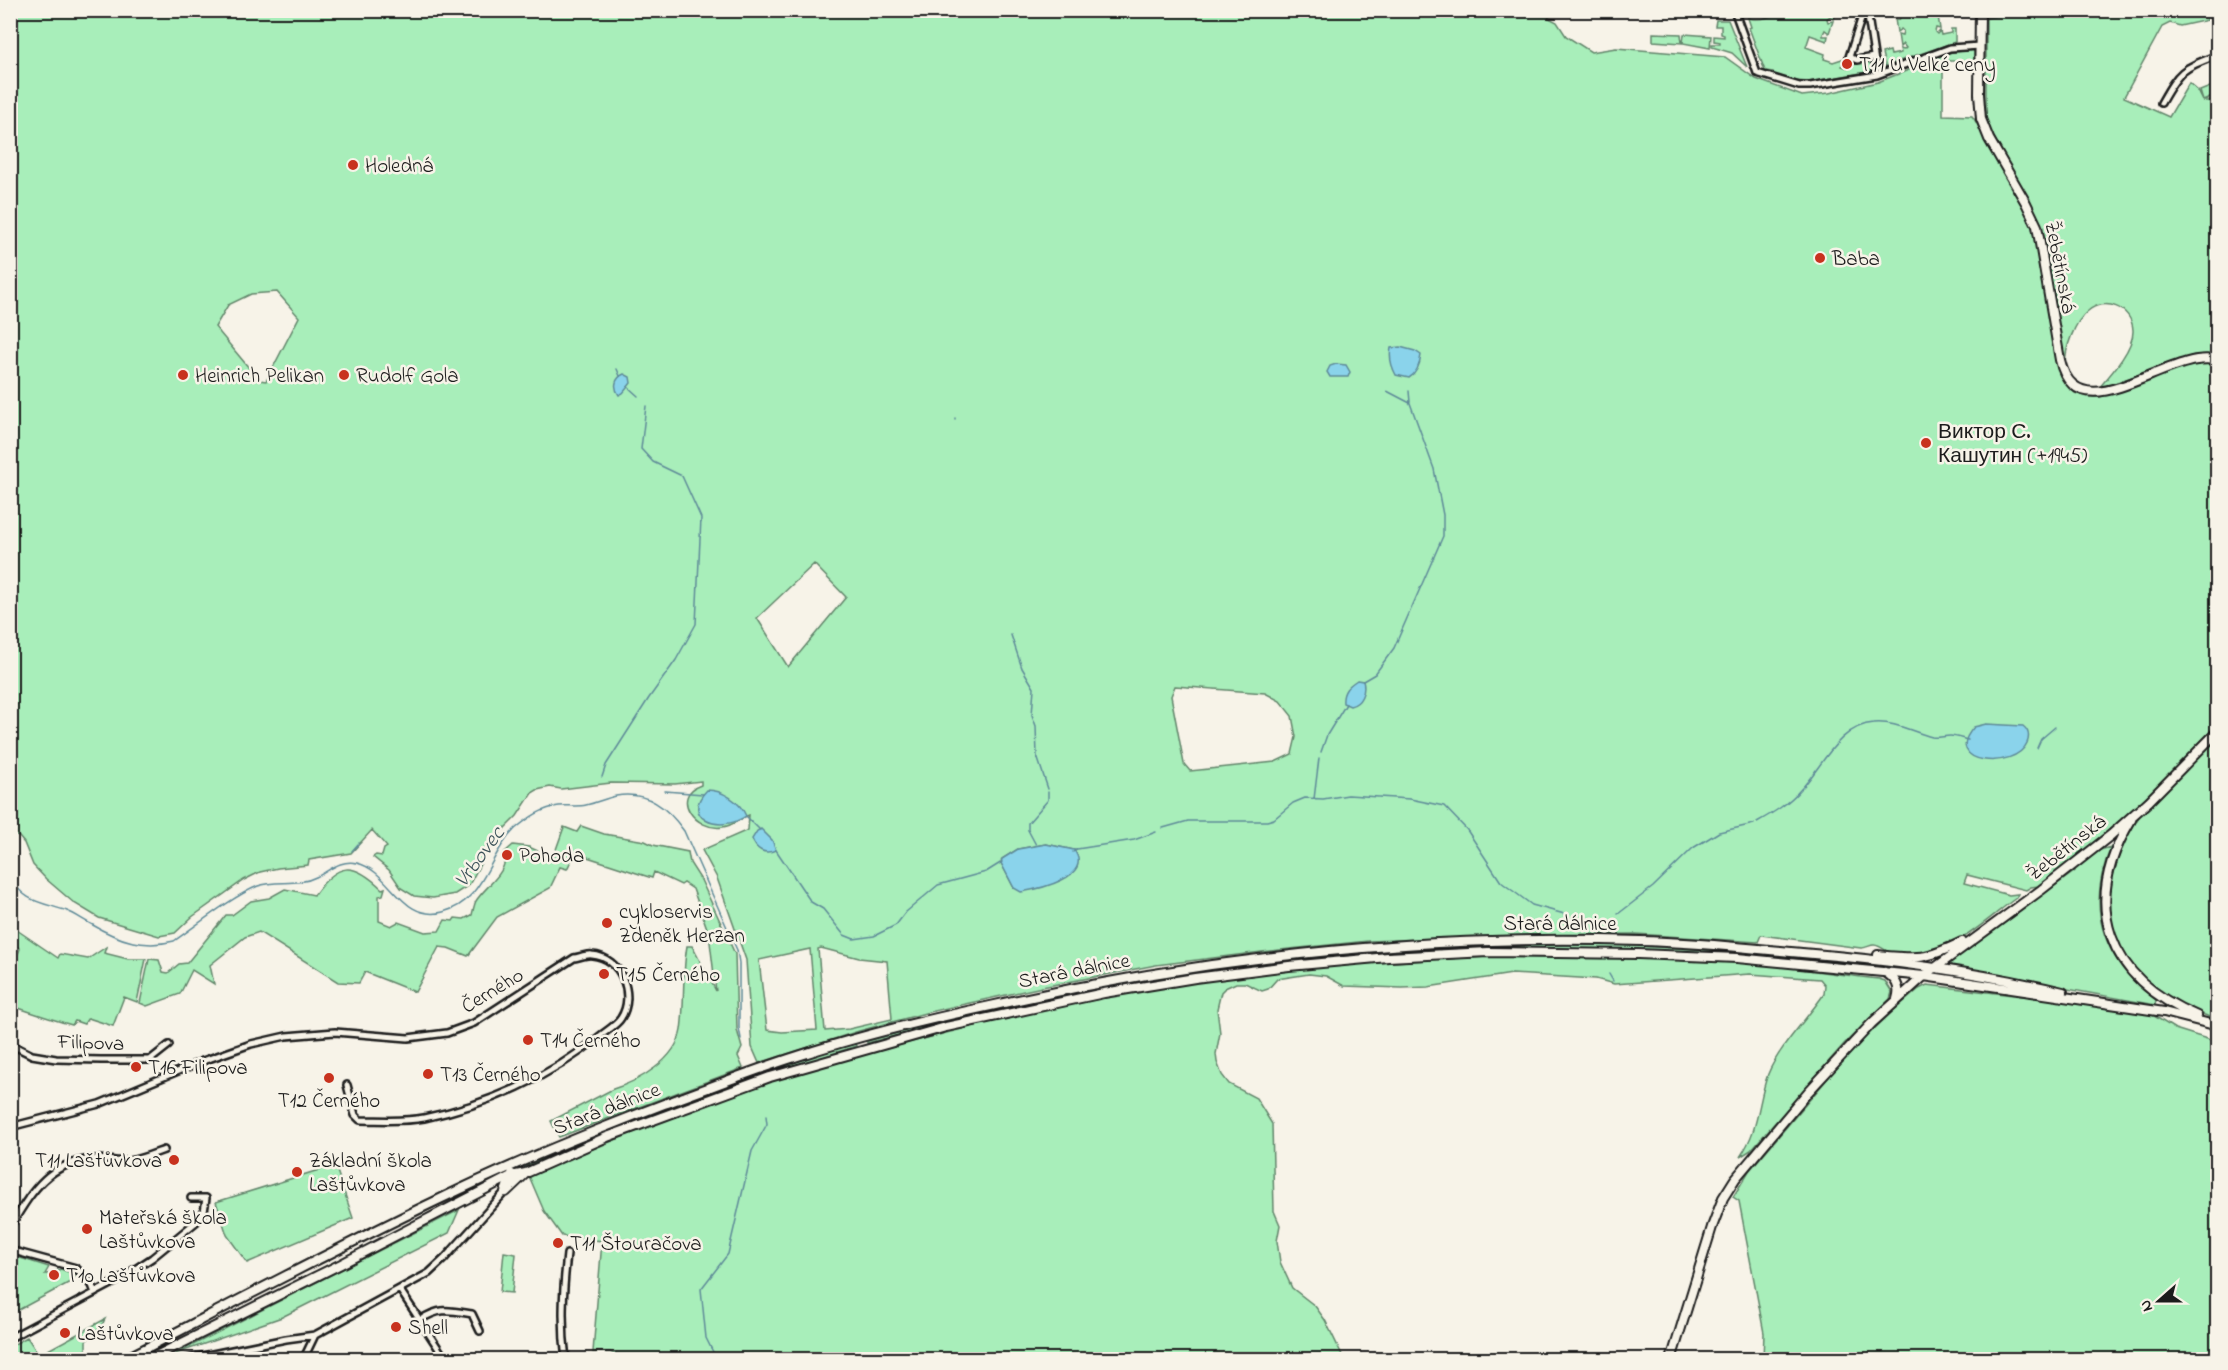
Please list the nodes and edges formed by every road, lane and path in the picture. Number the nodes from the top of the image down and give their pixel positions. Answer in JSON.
{"nodes":[{"id":1,"x":1734,"y":10,"type":"edge"},
{"id":2,"x":1866,"y":10,"type":"edge"},
{"id":3,"x":1980,"y":10,"type":"edge"},
{"id":4,"x":1980,"y":46,"type":"junction"},
{"id":5,"x":2217,"y":55,"type":"edge"},
{"id":6,"x":1874,"y":57,"type":"junction"},
{"id":7,"x":1877,"y":75,"type":"junction"},
{"id":8,"x":2161,"y":103,"type":"dead end"},
{"id":9,"x":2217,"y":361,"type":"edge"},
{"id":10,"x":2217,"y":731,"type":"edge"},
{"id":11,"x":2134,"y":815,"type":"junction"},
{"id":12,"x":1982,"y":933,"type":"junction"},
{"id":13,"x":1488,"y":941,"type":"junction"},
{"id":14,"x":1488,"y":952,"type":"junction"},
{"id":15,"x":1829,"y":954,"type":"junction"},
{"id":16,"x":1933,"y":968,"type":"junction"},
{"id":17,"x":1881,"y":970,"type":"junction"},
{"id":18,"x":1924,"y":976,"type":"junction"},
{"id":19,"x":2099,"y":1001,"type":"junction"},
{"id":20,"x":1896,"y":1002,"type":"junction"},
{"id":21,"x":2217,"y":1025,"type":"edge"},
{"id":22,"x":10,"y":1044,"type":"edge"},
{"id":23,"x":169,"y":1046,"type":"dead end"},
{"id":24,"x":347,"y":1085,"type":"dead end"},
{"id":25,"x":10,"y":1127,"type":"edge"},
{"id":26,"x":164,"y":1150,"type":"dead end"},
{"id":27,"x":522,"y":1161,"type":"junction"},
{"id":28,"x":526,"y":1173,"type":"junction"},
{"id":29,"x":511,"y":1176,"type":"junction"},
{"id":30,"x":505,"y":1192,"type":"junction"},
{"id":31,"x":191,"y":1198,"type":"dead end"},
{"id":32,"x":10,"y":1227,"type":"edge"},
{"id":33,"x":10,"y":1250,"type":"edge"},
{"id":34,"x":567,"y":1254,"type":"dead end"},
{"id":35,"x":400,"y":1290,"type":"junction"},
{"id":36,"x":95,"y":1293,"type":"junction"},
{"id":37,"x":420,"y":1320,"type":"junction"},
{"id":38,"x":480,"y":1331,"type":"dead end"},
{"id":39,"x":315,"y":1335,"type":"junction"},
{"id":40,"x":10,"y":1338,"type":"edge"},
{"id":41,"x":153,"y":1344,"type":"junction"},
{"id":42,"x":158,"y":1354,"type":"junction"},
{"id":43,"x":303,"y":1358,"type":"edge"},
{"id":44,"x":123,"y":1359,"type":"edge"},
{"id":45,"x":148,"y":1359,"type":"edge"},
{"id":46,"x":183,"y":1359,"type":"edge"},
{"id":47,"x":320,"y":1359,"type":"edge"},
{"id":48,"x":446,"y":1359,"type":"edge"},
{"id":49,"x":566,"y":1359,"type":"edge"},
{"id":50,"x":1671,"y":1359,"type":"edge"}],
"edges":[{"from":1,"to":7,"type":"street"},
{"from":2,"to":6,"type":"street"},
{"from":2,"to":6,"type":"street"},
{"from":3,"to":4,"type":"main road","name":"Žebětínská"},
{"from":4,"to":7,"type":"street"},
{"from":4,"to":9,"type":"main road","name":"Žebětínská"},
{"from":5,"to":8,"type":"street"},
{"from":6,"to":7,"type":"street"},
{"from":10,"to":11,"type":"main road","name":"Žebětínská"},
{"from":11,"to":12,"type":"main road","name":"Žebětínská"},
{"from":11,"to":21,"type":"main road"},
{"from":12,"to":15,"type":"main road"},
{"from":12,"to":16,"type":"main road","name":"Žebětínská"},
{"from":13,"to":14,"type":"main road"},
{"from":13,"to":15,"type":"main road","name":"Stará dálnice"},
{"from":13,"to":27,"type":"main road","name":"Stará dálnice"},
{"from":14,"to":17,"type":"main road","name":"Stará dálnice"},
{"from":14,"to":28,"type":"main road","name":"Stará dálnice"},
{"from":15,"to":16,"type":"main road","name":"Stará dálnice"},
{"from":16,"to":18,"type":"main road","name":"Žebětínská"},
{"from":16,"to":19,"type":"main road","name":"Stará dálnice"},
{"from":17,"to":18,"type":"main road","name":"Stará dálnice"},
{"from":17,"to":20,"type":"main road"},
{"from":18,"to":19,"type":"main road","name":"Stará dálnice"},
{"from":18,"to":20,"type":"main road","name":"Žebětínská"},
{"from":19,"to":21,"type":"main road","name":"Stará dálnice"},
{"from":20,"to":50,"type":"main road","name":"Žebětínská"},
{"from":22,"to":23,"type":"street","name":"Filipova"},
{"from":24,"to":25,"type":"street","name":"Černého"},
{"from":26,"to":32,"type":"street"},
{"from":27,"to":29,"type":"main road"},
{"from":27,"to":41,"type":"main road","name":"Stará dálnice"},
{"from":28,"to":29,"type":"main road","name":"Stará dálnice"},
{"from":28,"to":30,"type":"main road"},
{"from":29,"to":30,"type":"main road"},
{"from":29,"to":42,"type":"main road","name":"Stará dálnice"},
{"from":30,"to":35,"type":"street"},
{"from":31,"to":36,"type":"street"},
{"from":33,"to":36,"type":"street"},
{"from":34,"to":49,"type":"street"},
{"from":35,"to":37,"type":"street"},
{"from":35,"to":39,"type":"street"},
{"from":36,"to":40,"type":"street"},
{"from":37,"to":38,"type":"street"},
{"from":37,"to":48,"type":"street"},
{"from":39,"to":43,"type":"street"},
{"from":39,"to":46,"type":"street"},
{"from":41,"to":42,"type":"main road"},
{"from":41,"to":44,"type":"main road","name":"Stará dálnice"},
{"from":42,"to":45,"type":"main road","name":"Stará dálnice"},
{"from":43,"to":47,"type":"street"}]}
